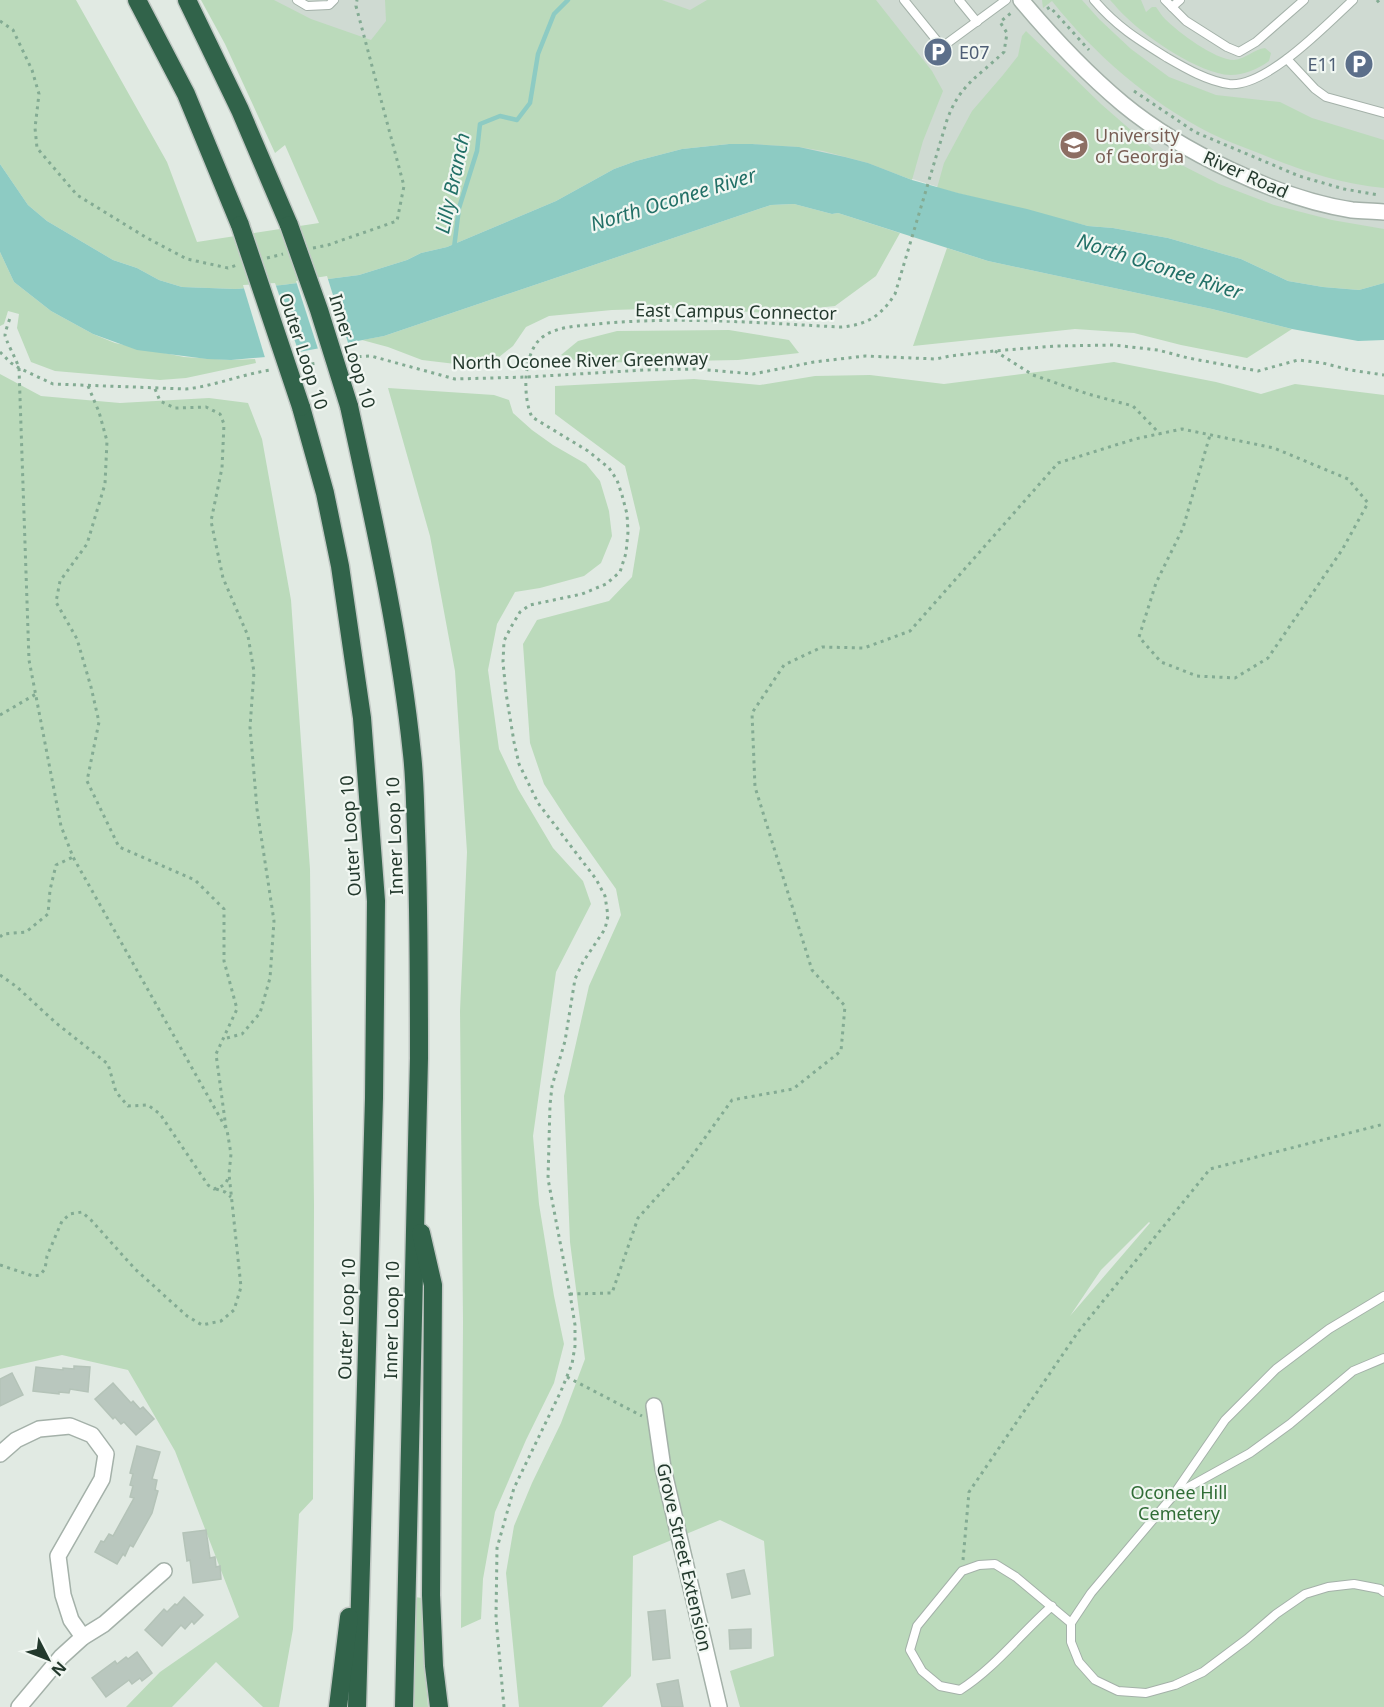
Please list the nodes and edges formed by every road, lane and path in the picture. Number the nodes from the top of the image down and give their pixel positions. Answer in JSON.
{"nodes":[{"id":1,"x":137,"y":0,"type":"edge"},
{"id":2,"x":187,"y":0,"type":"edge"},
{"id":3,"x":297,"y":0,"type":"edge"},
{"id":4,"x":334,"y":0,"type":"edge"},
{"id":5,"x":904,"y":0,"type":"edge"},
{"id":6,"x":959,"y":0,"type":"edge"},
{"id":7,"x":1006,"y":0,"type":"edge"},
{"id":8,"x":1021,"y":0,"type":"edge"},
{"id":9,"x":1094,"y":0,"type":"edge"},
{"id":10,"x":1165,"y":0,"type":"edge"},
{"id":11,"x":1180,"y":0,"type":"edge"},
{"id":12,"x":1304,"y":0,"type":"edge"},
{"id":13,"x":1353,"y":0,"type":"edge"},
{"id":14,"x":1377,"y":0,"type":"edge"},
{"id":15,"x":1381,"y":4,"type":"dead end"},
{"id":16,"x":1172,"y":7,"type":"junction"},
{"id":17,"x":1044,"y":11,"type":"dead end"},
{"id":18,"x":1011,"y":13,"type":"dead end"},
{"id":19,"x":977,"y":22,"type":"junction"},
{"id":20,"x":1093,"y":54,"type":"dead end"},
{"id":21,"x":1287,"y":59,"type":"junction"},
{"id":22,"x":1131,"y":89,"type":"dead end"},
{"id":23,"x":1384,"y":113,"type":"edge"},
{"id":24,"x":1384,"y":196,"type":"edge"},
{"id":25,"x":1384,"y":212,"type":"edge"},
{"id":26,"x":11,"y":315,"type":"dead end"},
{"id":27,"x":6,"y":331,"type":"junction"},
{"id":28,"x":0,"y":332,"type":"edge"},
{"id":29,"x":994,"y":351,"type":"junction"},
{"id":30,"x":0,"y":352,"type":"edge"},
{"id":31,"x":345,"y":358,"type":"dead end"},
{"id":32,"x":323,"y":362,"type":"dead end"},
{"id":33,"x":302,"y":365,"type":"dead end"},
{"id":34,"x":19,"y":368,"type":"junction"},
{"id":35,"x":280,"y":369,"type":"dead end"},
{"id":36,"x":1384,"y":375,"type":"edge"},
{"id":37,"x":526,"y":377,"type":"junction"},
{"id":38,"x":88,"y":386,"type":"junction"},
{"id":39,"x":155,"y":388,"type":"junction"},
{"id":40,"x":1160,"y":434,"type":"junction"},
{"id":41,"x":1209,"y":435,"type":"junction"},
{"id":42,"x":36,"y":694,"type":"junction"},
{"id":43,"x":0,"y":715,"type":"edge"},
{"id":44,"x":73,"y":857,"type":"junction"},
{"id":45,"x":0,"y":937,"type":"edge"},
{"id":46,"x":0,"y":975,"type":"edge"},
{"id":47,"x":223,"y":1039,"type":"junction"},
{"id":48,"x":1384,"y":1124,"type":"edge"},
{"id":49,"x":226,"y":1130,"type":"junction"},
{"id":50,"x":229,"y":1174,"type":"junction"},
{"id":51,"x":214,"y":1189,"type":"junction"},
{"id":52,"x":233,"y":1199,"type":"junction"},
{"id":53,"x":416,"y":1208,"type":"junction"},
{"id":54,"x":0,"y":1265,"type":"edge"},
{"id":55,"x":570,"y":1294,"type":"junction"},
{"id":56,"x":1384,"y":1296,"type":"edge"},
{"id":57,"x":1384,"y":1358,"type":"edge"},
{"id":58,"x":567,"y":1377,"type":"junction"},
{"id":59,"x":654,"y":1406,"type":"dead end"},
{"id":60,"x":657,"y":1424,"type":"junction"},
{"id":61,"x":0,"y":1454,"type":"edge"},
{"id":62,"x":1172,"y":1497,"type":"junction"},
{"id":63,"x":164,"y":1571,"type":"dead end"},
{"id":64,"x":962,"y":1571,"type":"junction"},
{"id":65,"x":360,"y":1587,"type":"junction"},
{"id":66,"x":1384,"y":1592,"type":"edge"},
{"id":67,"x":1052,"y":1606,"type":"junction"},
{"id":68,"x":1071,"y":1623,"type":"junction"},
{"id":69,"x":83,"y":1637,"type":"junction"},
{"id":70,"x":19,"y":1707,"type":"edge"},
{"id":71,"x":338,"y":1707,"type":"edge"},
{"id":72,"x":357,"y":1707,"type":"edge"},
{"id":73,"x":404,"y":1707,"type":"edge"},
{"id":74,"x":439,"y":1707,"type":"edge"},
{"id":75,"x":504,"y":1707,"type":"edge"},
{"id":76,"x":719,"y":1707,"type":"edge"}],
"edges":[{"from":1,"to":65,"type":"highway","name":"Outer Loop 10","bridge":true},
{"from":2,"to":53,"type":"highway","name":"Inner Loop 10","bridge":true},
{"from":3,"to":4,"type":"lane"},
{"from":5,"to":19,"type":"lane"},
{"from":6,"to":19,"type":"lane"},
{"from":7,"to":19,"type":"lane"},
{"from":8,"to":25,"type":"street","name":"River Road"},
{"from":9,"to":21,"type":"lane"},
{"from":10,"to":16,"type":"lane"},
{"from":11,"to":16,"type":"lane"},
{"from":12,"to":16,"type":"lane"},
{"from":13,"to":21,"type":"lane"},
{"from":14,"to":15,"type":"path"},
{"from":17,"to":20,"type":"path"},
{"from":18,"to":37,"type":"path","name":"East Campus Connector"},
{"from":21,"to":23,"type":"lane"},
{"from":22,"to":24,"type":"path"},
{"from":26,"to":27,"type":"path"},
{"from":27,"to":28,"type":"path"},
{"from":27,"to":34,"type":"path"},
{"from":29,"to":36,"type":"path","name":"North Oconee River Greenway"},
{"from":29,"to":37,"type":"path","name":"North Oconee River Greenway"},
{"from":29,"to":40,"type":"path"},
{"from":30,"to":34,"type":"path"},
{"from":31,"to":37,"type":"path","name":"North Oconee River Greenway"},
{"from":32,"to":33,"type":"path"},
{"from":34,"to":38,"type":"path"},
{"from":34,"to":42,"type":"path"},
{"from":35,"to":39,"type":"path"},
{"from":37,"to":55,"type":"path","name":"East Campus Connector"},
{"from":38,"to":39,"type":"path"},
{"from":38,"to":47,"type":"path"},
{"from":39,"to":47,"type":"path"},
{"from":40,"to":41,"type":"path"},
{"from":40,"to":55,"type":"path"},
{"from":41,"to":41,"type":"path"},
{"from":42,"to":43,"type":"path"},
{"from":42,"to":44,"type":"path"},
{"from":44,"to":45,"type":"path"},
{"from":44,"to":49,"type":"path"},
{"from":46,"to":51,"type":"path"},
{"from":47,"to":49,"type":"path"},
{"from":48,"to":64,"type":"path"},
{"from":49,"to":50,"type":"path"},
{"from":50,"to":51,"type":"path"},
{"from":50,"to":52,"type":"path"},
{"from":51,"to":52,"type":"path"},
{"from":52,"to":54,"type":"path"},
{"from":53,"to":73,"type":"highway","name":"Inner Loop 10"},
{"from":53,"to":74,"type":"highway"},
{"from":55,"to":58,"type":"path","name":"East Campus Connector"},
{"from":56,"to":62,"type":"lane"},
{"from":57,"to":62,"type":"lane"},
{"from":58,"to":60,"type":"path"},
{"from":58,"to":75,"type":"path","name":"East Campus Connector"},
{"from":59,"to":60,"type":"street","name":"Grove Street Extension"},
{"from":60,"to":76,"type":"street","name":"Grove Street Extension"},
{"from":61,"to":69,"type":"street"},
{"from":62,"to":68,"type":"lane"},
{"from":63,"to":69,"type":"street"},
{"from":64,"to":67,"type":"lane"},
{"from":64,"to":67,"type":"lane"},
{"from":65,"to":71,"type":"highway"},
{"from":65,"to":72,"type":"highway","name":"Outer Loop 10"},
{"from":66,"to":68,"type":"lane"},
{"from":67,"to":68,"type":"lane"},
{"from":69,"to":70,"type":"street"}]}
